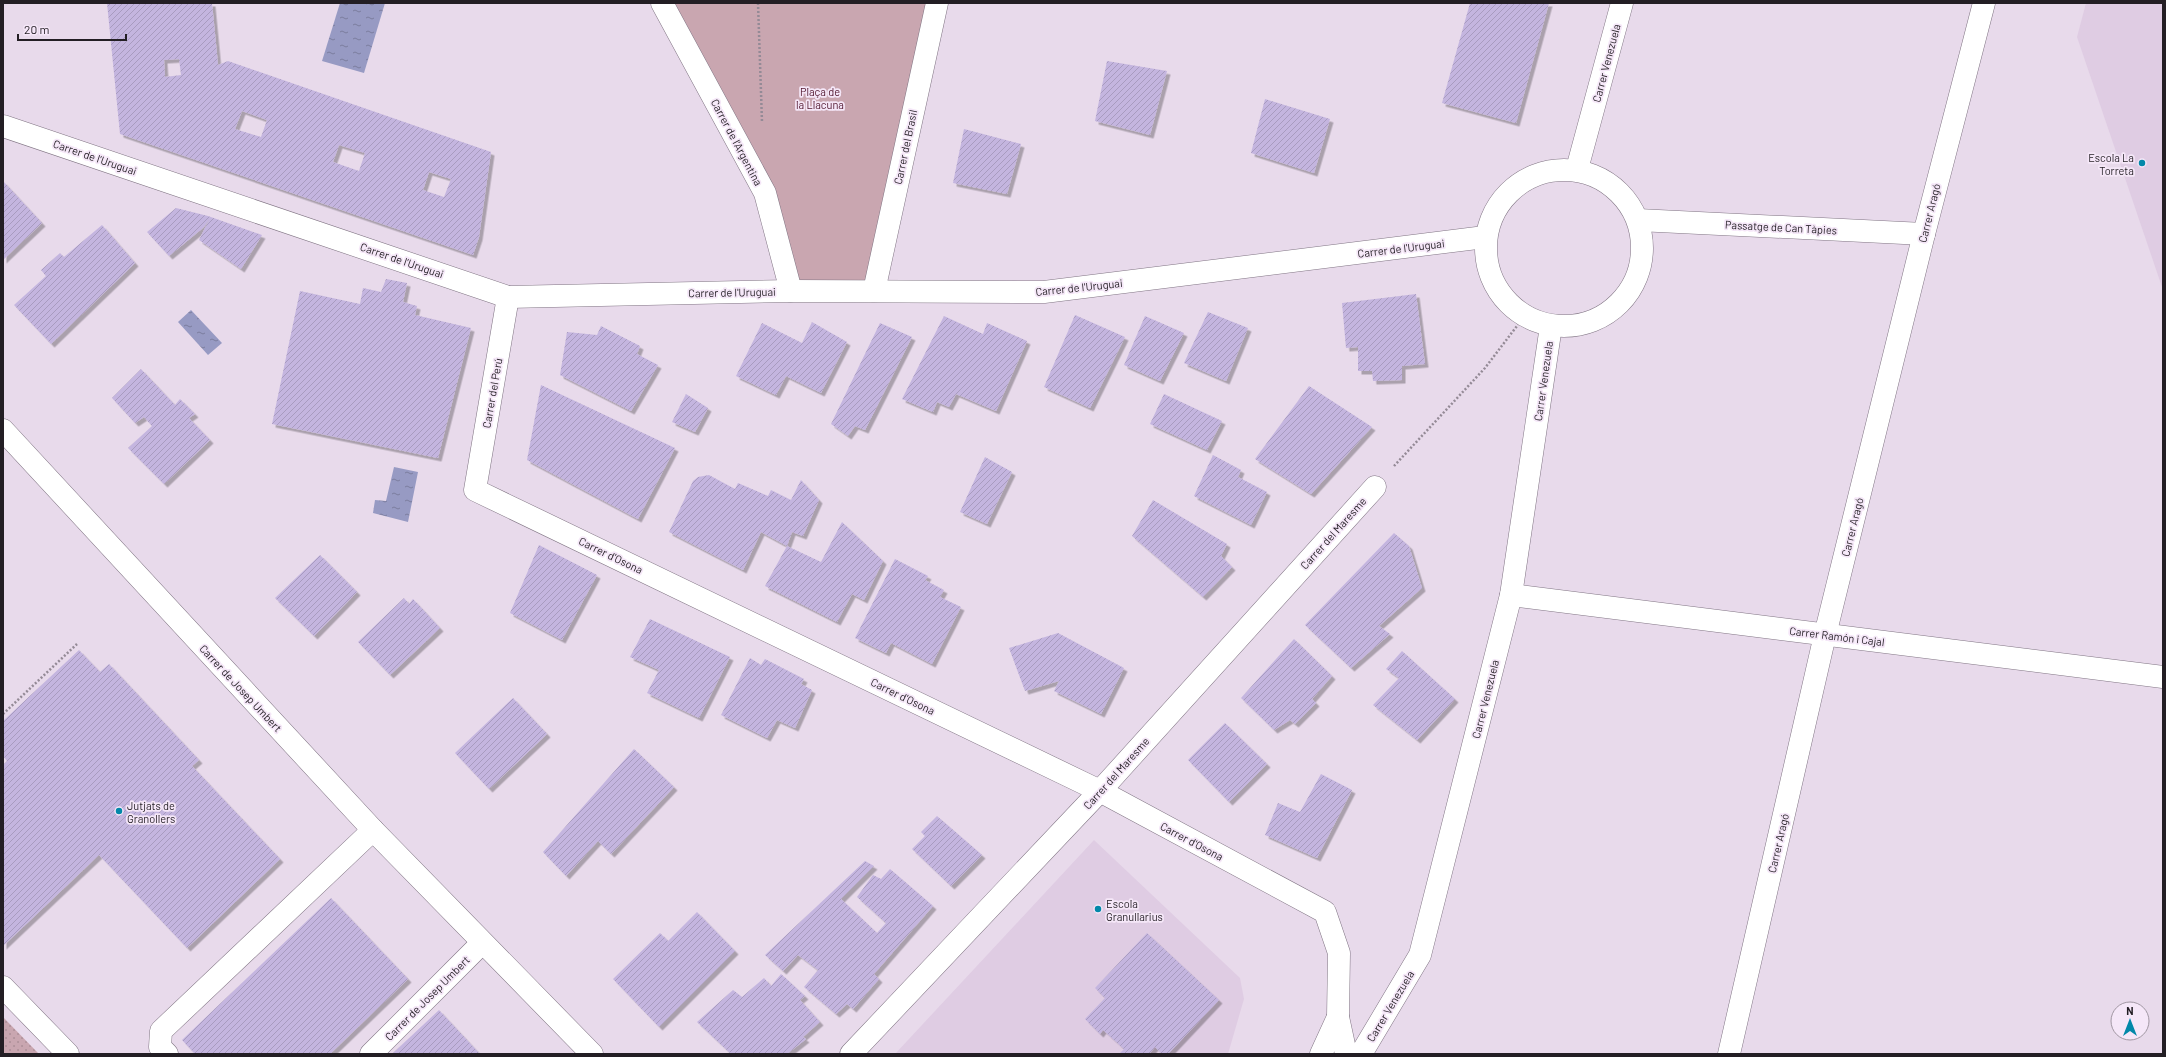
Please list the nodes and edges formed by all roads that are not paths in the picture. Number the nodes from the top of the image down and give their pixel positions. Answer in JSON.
{"nodes":[{"id":1,"x":662,"y":3,"type":"edge"},
{"id":2,"x":937,"y":3,"type":"edge"},
{"id":3,"x":1622,"y":3,"type":"edge"},
{"id":4,"x":1984,"y":3,"type":"edge"},
{"id":5,"x":3,"y":126,"type":"edge"},
{"id":6,"x":1577,"y":169,"type":"junction"},
{"id":7,"x":1638,"y":220,"type":"junction"},
{"id":8,"x":1924,"y":234,"type":"junction"},
{"id":9,"x":1485,"y":238,"type":"junction"},
{"id":10,"x":790,"y":291,"type":"junction"},
{"id":11,"x":874,"y":291,"type":"junction"},
{"id":12,"x":508,"y":297,"type":"junction"},
{"id":13,"x":1551,"y":326,"type":"junction"},
{"id":14,"x":3,"y":430,"type":"edge"},
{"id":15,"x":1375,"y":487,"type":"road end"},
{"id":16,"x":475,"y":490,"type":"joint"},
{"id":17,"x":1512,"y":595,"type":"junction"},
{"id":18,"x":1825,"y":635,"type":"junction"},
{"id":19,"x":2163,"y":677,"type":"edge"},
{"id":20,"x":1100,"y":791,"type":"junction"},
{"id":21,"x":373,"y":830,"type":"junction"},
{"id":22,"x":482,"y":943,"type":"junction"},
{"id":23,"x":3,"y":987,"type":"edge"},
{"id":24,"x":1338,"y":1017,"type":"junction"},
{"id":25,"x":68,"y":1054,"type":"edge"},
{"id":26,"x":167,"y":1054,"type":"edge"},
{"id":27,"x":371,"y":1054,"type":"edge"},
{"id":28,"x":592,"y":1054,"type":"edge"},
{"id":29,"x":851,"y":1054,"type":"edge"},
{"id":30,"x":1321,"y":1054,"type":"edge"},
{"id":31,"x":1346,"y":1054,"type":"edge"},
{"id":32,"x":1361,"y":1054,"type":"edge"},
{"id":33,"x":1729,"y":1054,"type":"edge"}],
"edges":[{"from":1,"to":10,"type":"street","name":"Carrer de l'Argentina"},
{"from":2,"to":11,"type":"street","name":"Carrer del Brasil"},
{"from":3,"to":6,"type":"street","name":"Carrer Venezuela"},
{"from":4,"to":8,"type":"street","name":"Carrer Aragó"},
{"from":5,"to":12,"type":"street","name":"Carrer de l'Uruguai"},
{"from":6,"to":7,"type":"street"},
{"from":6,"to":9,"type":"street"},
{"from":7,"to":8,"type":"street","name":"Passatge de Can Tàpies"},
{"from":7,"to":13,"type":"street"},
{"from":8,"to":18,"type":"street","name":"Carrer Aragó"},
{"from":9,"to":11,"type":"street","name":"Carrer de l'Uruguai"},
{"from":9,"to":13,"type":"street"},
{"from":10,"to":11,"type":"street","name":"Carrer de l'Uruguai"},
{"from":10,"to":12,"type":"street","name":"Carrer de l'Uruguai"},
{"from":12,"to":16,"type":"street","name":"Carrer del Perú"},
{"from":13,"to":17,"type":"street","name":"Carrer Venezuela"},
{"from":14,"to":21,"type":"street","name":"Carrer de Josep Umbert"},
{"from":15,"to":20,"type":"street","name":"Carrer del Maresme"},
{"from":16,"to":20,"type":"street","name":"Carrer d'Osona"},
{"from":17,"to":18,"type":"street","name":"Carrer Ramón i Cajal"},
{"from":17,"to":32,"type":"street","name":"Carrer Venezuela"},
{"from":18,"to":19,"type":"street","name":"Carrer Ramón i Cajal"},
{"from":18,"to":33,"type":"street","name":"Carrer Aragó"},
{"from":20,"to":24,"type":"street","name":"Carrer d'Osona"},
{"from":20,"to":29,"type":"street","name":"Carrer del Maresme"},
{"from":21,"to":22,"type":"street","name":"Carrer de Josep Umbert"},
{"from":21,"to":26,"type":"street"},
{"from":22,"to":27,"type":"street","name":"Carrer de Josep Umbert"},
{"from":22,"to":28,"type":"street","name":"Carrer de Josep Umbert"},
{"from":23,"to":25,"type":"street"},
{"from":24,"to":30,"type":"street"},
{"from":24,"to":31,"type":"street"}]}
